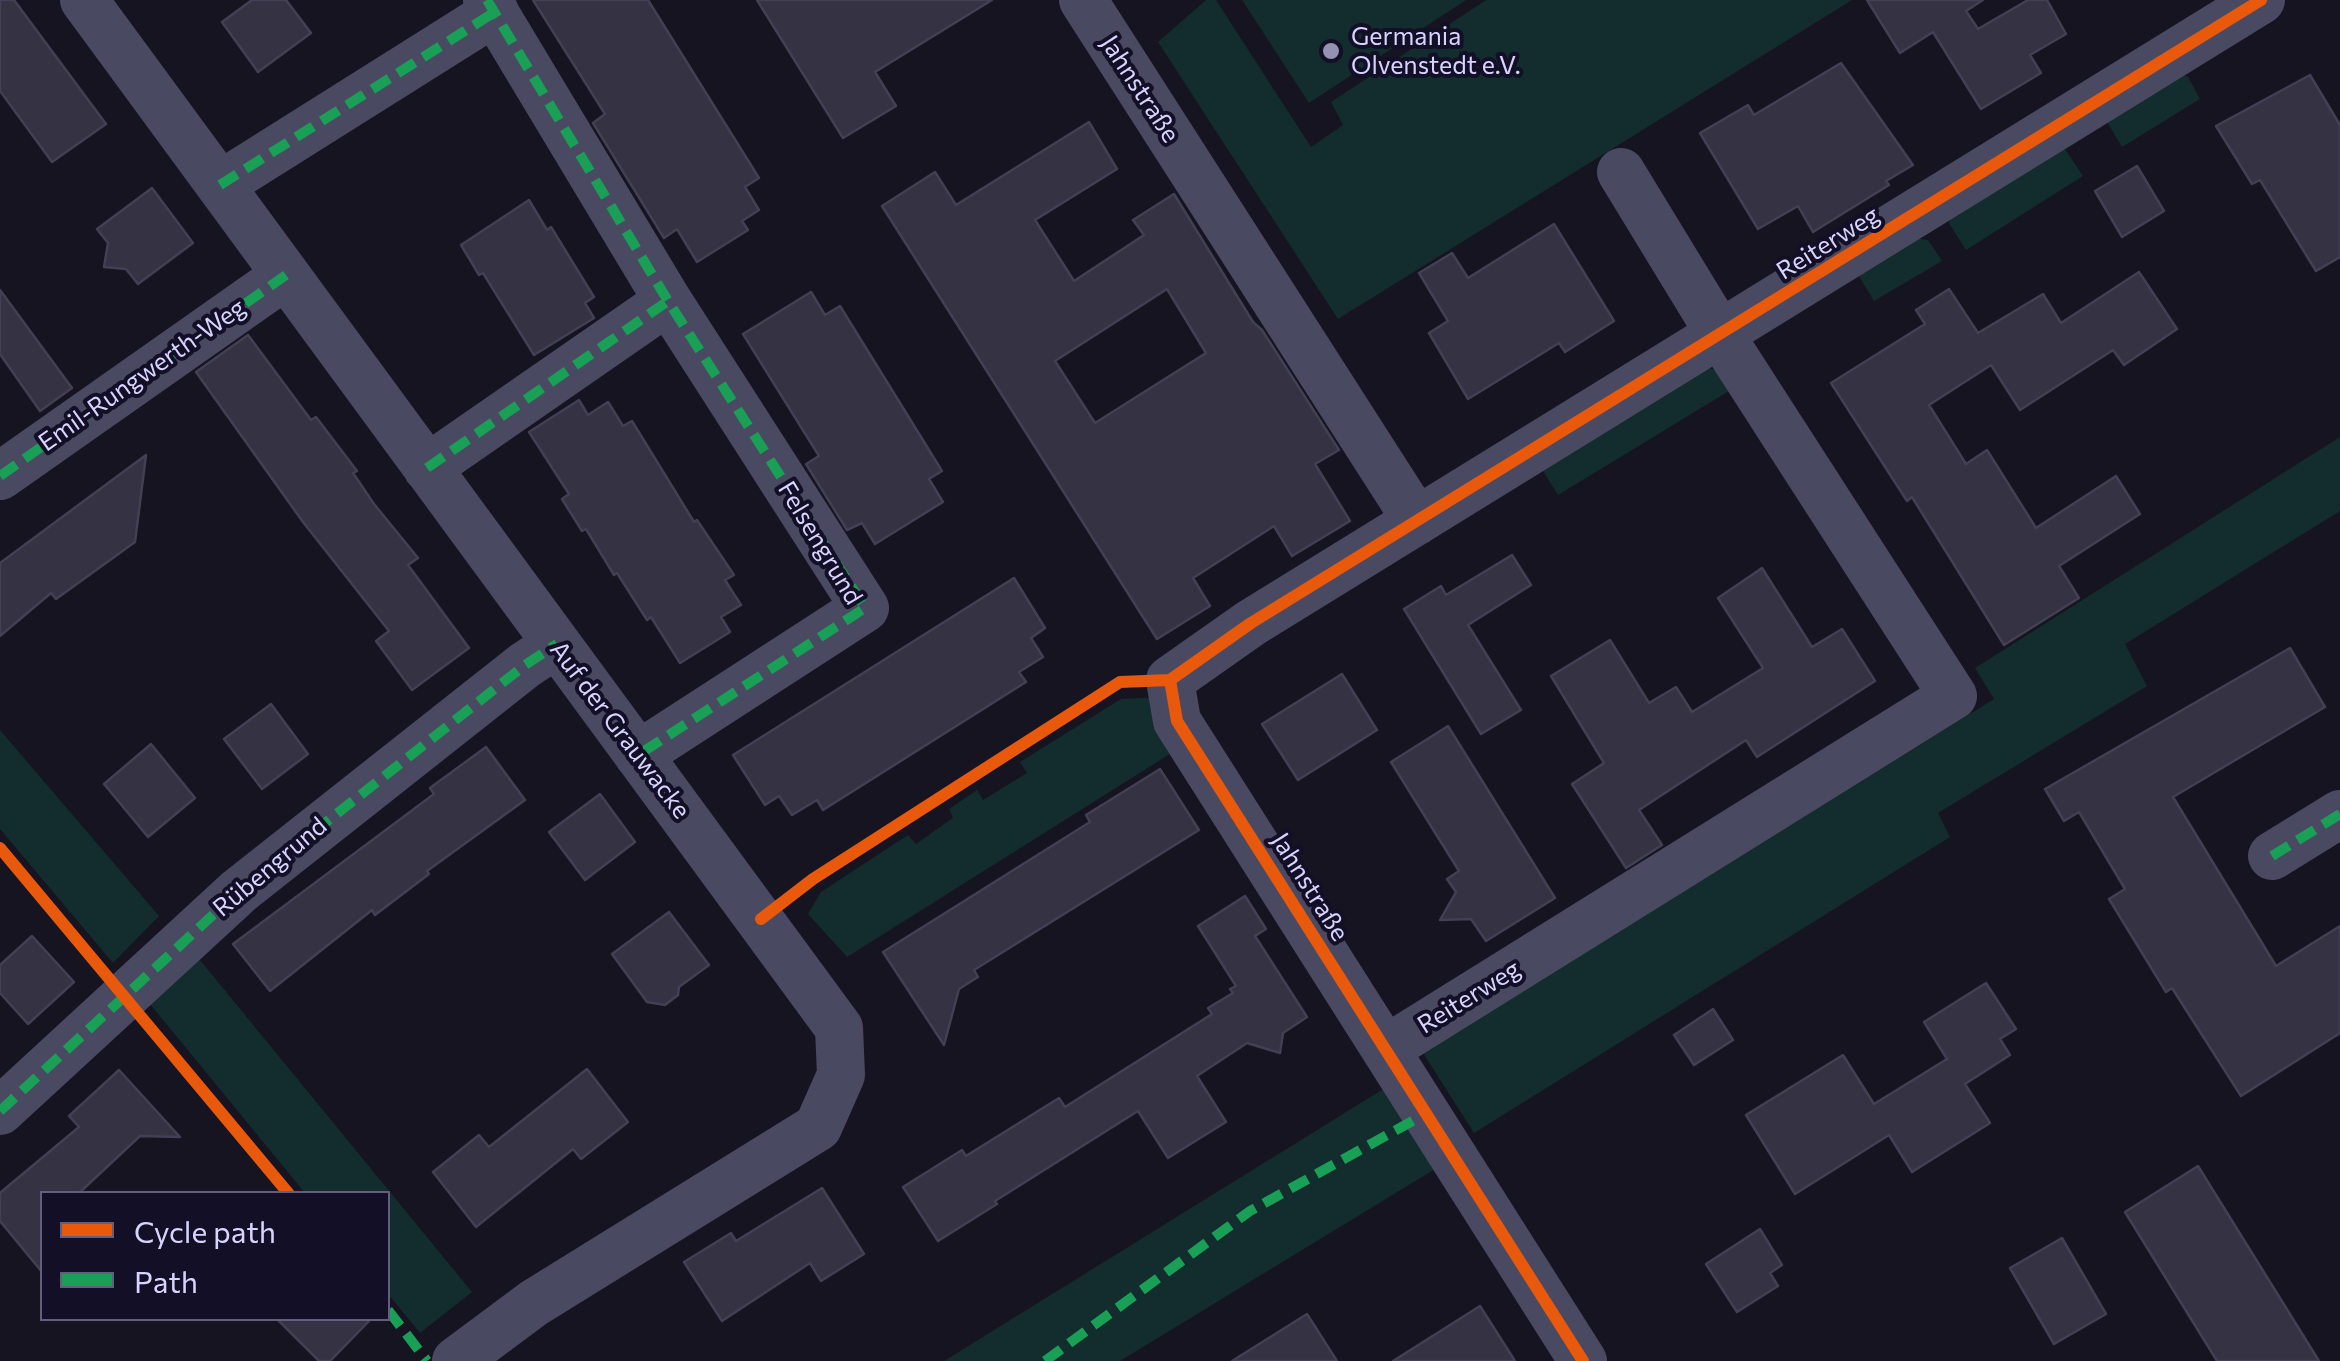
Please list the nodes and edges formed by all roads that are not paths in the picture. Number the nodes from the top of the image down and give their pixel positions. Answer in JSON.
{"nodes":[{"id":1,"x":84,"y":0,"type":"edge"},
{"id":2,"x":1083,"y":0,"type":"edge"},
{"id":3,"x":2261,"y":0,"type":"edge"},
{"id":4,"x":490,"y":6,"type":"edge"},
{"id":5,"x":1621,"y":172,"type":"dead end"},
{"id":6,"x":220,"y":185,"type":"junction"},
{"id":7,"x":286,"y":274,"type":"junction"},
{"id":8,"x":668,"y":302,"type":"junction"},
{"id":9,"x":1721,"y":336,"type":"junction"},
{"id":10,"x":427,"y":468,"type":"junction"},
{"id":11,"x":0,"y":476,"type":"edge"},
{"id":12,"x":1417,"y":521,"type":"junction"},
{"id":13,"x":556,"y":644,"type":"junction"},
{"id":14,"x":638,"y":755,"type":"junction"},
{"id":15,"x":2340,"y":814,"type":"edge"},
{"id":16,"x":2272,"y":856,"type":"dead end"},
{"id":17,"x":1386,"y":1049,"type":"junction"},
{"id":18,"x":0,"y":1111,"type":"edge"},
{"id":19,"x":456,"y":1361,"type":"edge"},
{"id":20,"x":1583,"y":1361,"type":"edge"}],
"edges":[{"from":1,"to":6,"type":"street","name":"Auf der Grauwacke"},
{"from":2,"to":12,"type":"street","name":"Jahnstraße"},
{"from":3,"to":9,"type":"street","name":"Reiterweg"},
{"from":4,"to":6,"type":"street","name":"Felsengrund"},
{"from":4,"to":8,"type":"street","name":"Felsengrund"},
{"from":5,"to":9,"type":"street","name":"Reiterweg"},
{"from":6,"to":7,"type":"street","name":"Auf der Grauwacke"},
{"from":7,"to":10,"type":"street","name":"Auf der Grauwacke"},
{"from":7,"to":11,"type":"street","name":"Emil-Rungwerth-Weg"},
{"from":8,"to":10,"type":"street"},
{"from":8,"to":14,"type":"street","name":"Felsengrund"},
{"from":9,"to":12,"type":"street","name":"Reiterweg"},
{"from":9,"to":17,"type":"street","name":"Reiterweg"},
{"from":10,"to":13,"type":"street","name":"Auf der Grauwacke"},
{"from":12,"to":17,"type":"street","name":"Jahnstraße"},
{"from":13,"to":14,"type":"street","name":"Auf der Grauwacke"},
{"from":13,"to":18,"type":"street","name":"Rübengrund"},
{"from":14,"to":19,"type":"street","name":"Auf der Grauwacke"},
{"from":15,"to":16,"type":"street"},
{"from":17,"to":20,"type":"street","name":"Jahnstraße"}]}
